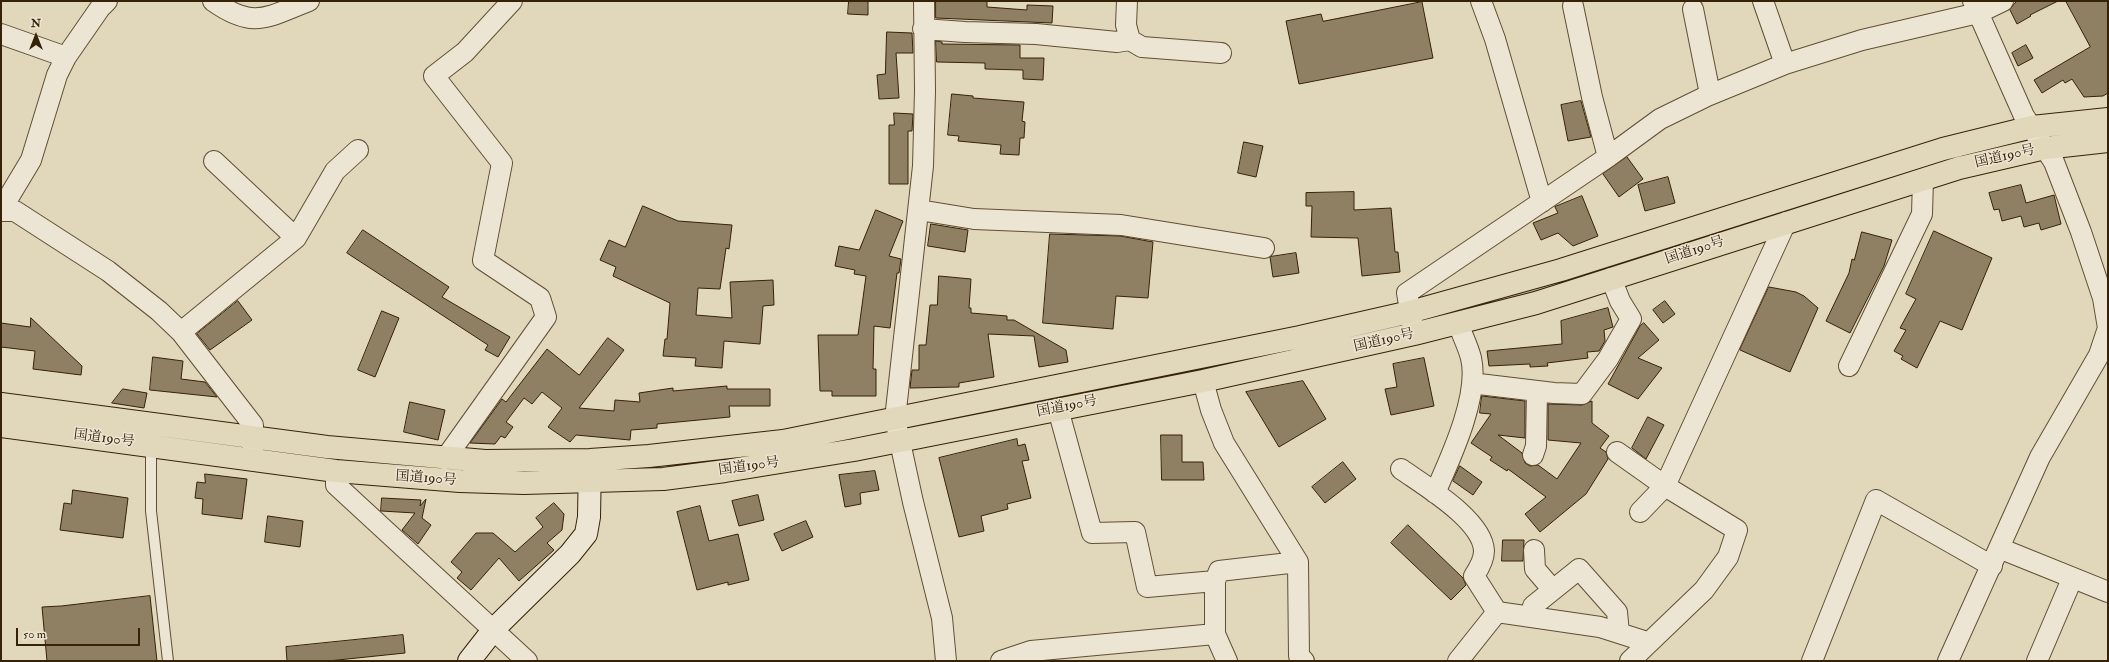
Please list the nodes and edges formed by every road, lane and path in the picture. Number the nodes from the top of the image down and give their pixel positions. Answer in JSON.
{"nodes":[{"id":1,"x":107,"y":1,"type":"edge"},
{"id":2,"x":214,"y":1,"type":"edge"},
{"id":3,"x":309,"y":1,"type":"edge"},
{"id":4,"x":512,"y":1,"type":"edge"},
{"id":5,"x":924,"y":1,"type":"edge"},
{"id":6,"x":1127,"y":1,"type":"edge"},
{"id":7,"x":1482,"y":1,"type":"edge"},
{"id":8,"x":1763,"y":1,"type":"edge"},
{"id":9,"x":2003,"y":1,"type":"edge"},
{"id":10,"x":285,"y":5,"type":"edge"},
{"id":11,"x":1573,"y":6,"type":"dead end"},
{"id":12,"x":1975,"y":7,"type":"edge"},
{"id":13,"x":1694,"y":9,"type":"dead end"},
{"id":14,"x":923,"y":29,"type":"junction"},
{"id":15,"x":1,"y":34,"type":"edge"},
{"id":16,"x":1130,"y":40,"type":"junction"},
{"id":17,"x":1221,"y":53,"type":"dead end"},
{"id":18,"x":66,"y":57,"type":"junction"},
{"id":19,"x":1785,"y":64,"type":"junction"},
{"id":20,"x":1710,"y":94,"type":"junction"},
{"id":21,"x":2108,"y":119,"type":"edge"},
{"id":22,"x":2032,"y":127,"type":"junction"},
{"id":23,"x":2108,"y":141,"type":"edge"},
{"id":24,"x":2045,"y":148,"type":"junction"},
{"id":25,"x":358,"y":150,"type":"dead end"},
{"id":26,"x":1608,"y":157,"type":"junction"},
{"id":27,"x":214,"y":161,"type":"dead end"},
{"id":28,"x":1923,"y":179,"type":"junction"},
{"id":29,"x":1542,"y":202,"type":"junction"},
{"id":30,"x":1,"y":210,"type":"edge"},
{"id":31,"x":919,"y":210,"type":"junction"},
{"id":32,"x":1786,"y":222,"type":"junction"},
{"id":33,"x":296,"y":238,"type":"junction"},
{"id":34,"x":1264,"y":248,"type":"dead end"},
{"id":35,"x":1610,"y":278,"type":"junction"},
{"id":36,"x":1410,"y":312,"type":"junction"},
{"id":37,"x":1458,"y":323,"type":"junction"},
{"id":38,"x":181,"y":332,"type":"junction"},
{"id":39,"x":1414,"y":334,"type":"junction"},
{"id":40,"x":1849,"y":366,"type":"dead end"},
{"id":41,"x":1203,"y":381,"type":"junction"},
{"id":42,"x":1473,"y":382,"type":"junction"},
{"id":43,"x":1537,"y":391,"type":"junction"},
{"id":44,"x":1,"y":404,"type":"edge"},
{"id":45,"x":1058,"y":409,"type":"junction"},
{"id":46,"x":895,"y":419,"type":"junction"},
{"id":47,"x":1,"y":426,"type":"edge"},
{"id":48,"x":254,"y":439,"type":"junction"},
{"id":49,"x":900,"y":440,"type":"junction"},
{"id":50,"x":151,"y":445,"type":"junction"},
{"id":51,"x":1617,"y":452,"type":"dead end"},
{"id":52,"x":1533,"y":455,"type":"dead end"},
{"id":53,"x":445,"y":459,"type":"junction"},
{"id":54,"x":253,"y":460,"type":"junction"},
{"id":55,"x":590,"y":460,"type":"junction"},
{"id":56,"x":1401,"y":469,"type":"dead end"},
{"id":57,"x":336,"y":471,"type":"junction"},
{"id":58,"x":590,"y":481,"type":"junction"},
{"id":59,"x":1665,"y":486,"type":"junction"},
{"id":60,"x":1435,"y":494,"type":"junction"},
{"id":61,"x":1640,"y":512,"type":"dead end"},
{"id":62,"x":1999,"y":548,"type":"junction"},
{"id":63,"x":1534,"y":550,"type":"dead end"},
{"id":64,"x":1298,"y":562,"type":"junction"},
{"id":65,"x":1992,"y":566,"type":"junction"},
{"id":66,"x":2072,"y":579,"type":"junction"},
{"id":67,"x":1215,"y":581,"type":"junction"},
{"id":68,"x":1553,"y":590,"type":"junction"},
{"id":69,"x":2108,"y":592,"type":"edge"},
{"id":70,"x":1496,"y":612,"type":"junction"},
{"id":71,"x":1531,"y":617,"type":"junction"},
{"id":72,"x":494,"y":629,"type":"junction"},
{"id":73,"x":1619,"y":633,"type":"junction"},
{"id":74,"x":1215,"y":634,"type":"junction"},
{"id":75,"x":1647,"y":642,"type":"junction"},
{"id":76,"x":1298,"y":659,"type":"edge"},
{"id":77,"x":168,"y":661,"type":"edge"},
{"id":78,"x":470,"y":661,"type":"edge"},
{"id":79,"x":527,"y":661,"type":"edge"},
{"id":80,"x":946,"y":661,"type":"edge"},
{"id":81,"x":1001,"y":661,"type":"edge"},
{"id":82,"x":1227,"y":661,"type":"edge"},
{"id":83,"x":1458,"y":661,"type":"edge"},
{"id":84,"x":1630,"y":661,"type":"edge"},
{"id":85,"x":1812,"y":661,"type":"edge"},
{"id":86,"x":1948,"y":661,"type":"edge"},
{"id":87,"x":2037,"y":661,"type":"edge"}],
"edges":[{"from":1,"to":18,"type":"street"},
{"from":2,"to":10,"type":"street"},
{"from":3,"to":10,"type":"street"},
{"from":4,"to":53,"type":"street"},
{"from":5,"to":14,"type":"street"},
{"from":6,"to":16,"type":"street"},
{"from":7,"to":29,"type":"street"},
{"from":8,"to":19,"type":"street"},
{"from":9,"to":12,"type":"street"},
{"from":11,"to":26,"type":"street"},
{"from":12,"to":19,"type":"street"},
{"from":12,"to":22,"type":"street"},
{"from":13,"to":20,"type":"street"},
{"from":14,"to":16,"type":"street"},
{"from":14,"to":31,"type":"street"},
{"from":15,"to":18,"type":"street"},
{"from":16,"to":17,"type":"street"},
{"from":18,"to":30,"type":"street"},
{"from":19,"to":20,"type":"street"},
{"from":20,"to":26,"type":"street"},
{"from":21,"to":22,"type":"highway","name":"国道190号"},
{"from":22,"to":24,"type":"street"},
{"from":22,"to":36,"type":"highway","name":"国道190号"},
{"from":23,"to":24,"type":"highway","name":"国道190号"},
{"from":24,"to":28,"type":"highway","name":"国道190号"},
{"from":24,"to":62,"type":"street"},
{"from":25,"to":33,"type":"street"},
{"from":26,"to":29,"type":"street"},
{"from":27,"to":33,"type":"street"},
{"from":28,"to":32,"type":"highway","name":"国道190号"},
{"from":28,"to":40,"type":"street"},
{"from":29,"to":36,"type":"street"},
{"from":30,"to":38,"type":"street"},
{"from":31,"to":34,"type":"street"},
{"from":31,"to":46,"type":"street"},
{"from":32,"to":35,"type":"highway","name":"国道190号"},
{"from":32,"to":59,"type":"street"},
{"from":33,"to":38,"type":"street"},
{"from":35,"to":37,"type":"highway","name":"国道190号"},
{"from":35,"to":43,"type":"street"},
{"from":36,"to":39,"type":"street"},
{"from":36,"to":46,"type":"highway","name":"国道190号"},
{"from":37,"to":39,"type":"highway","name":"国道190号"},
{"from":37,"to":42,"type":"street"},
{"from":38,"to":48,"type":"street"},
{"from":39,"to":41,"type":"highway","name":"国道190号"},
{"from":41,"to":45,"type":"highway","name":"国道190号"},
{"from":41,"to":64,"type":"street"},
{"from":42,"to":43,"type":"street"},
{"from":42,"to":60,"type":"street"},
{"from":43,"to":52,"type":"street"},
{"from":44,"to":48,"type":"highway","name":"国道190号"},
{"from":45,"to":49,"type":"highway","name":"国道190号"},
{"from":45,"to":67,"type":"street"},
{"from":46,"to":49,"type":"street"},
{"from":46,"to":55,"type":"highway","name":"国道190号"},
{"from":47,"to":50,"type":"highway","name":"国道190号"},
{"from":48,"to":53,"type":"highway","name":"国道190号"},
{"from":48,"to":54,"type":"street"},
{"from":49,"to":58,"type":"highway","name":"国道190号"},
{"from":49,"to":80,"type":"street"},
{"from":50,"to":54,"type":"highway","name":"国道190号"},
{"from":50,"to":77,"type":"lane"},
{"from":51,"to":59,"type":"street"},
{"from":53,"to":55,"type":"highway","name":"国道190号"},
{"from":54,"to":57,"type":"highway","name":"国道190号"},
{"from":55,"to":58,"type":"street"},
{"from":56,"to":60,"type":"street"},
{"from":57,"to":58,"type":"highway","name":"国道190号"},
{"from":57,"to":72,"type":"street"},
{"from":58,"to":72,"type":"street"},
{"from":59,"to":61,"type":"street"},
{"from":59,"to":75,"type":"street"},
{"from":60,"to":70,"type":"street"},
{"from":62,"to":65,"type":"street"},
{"from":62,"to":66,"type":"street"},
{"from":63,"to":68,"type":"street"},
{"from":64,"to":67,"type":"street"},
{"from":64,"to":76,"type":"street"},
{"from":65,"to":85,"type":"street"},
{"from":65,"to":86,"type":"street"},
{"from":66,"to":69,"type":"street"},
{"from":66,"to":87,"type":"street"},
{"from":67,"to":74,"type":"street"},
{"from":68,"to":71,"type":"street"},
{"from":68,"to":73,"type":"street"},
{"from":70,"to":71,"type":"street"},
{"from":70,"to":83,"type":"street"},
{"from":71,"to":73,"type":"street"},
{"from":72,"to":78,"type":"street"},
{"from":72,"to":79,"type":"street"},
{"from":73,"to":75,"type":"street"},
{"from":74,"to":81,"type":"street"},
{"from":74,"to":82,"type":"street"},
{"from":75,"to":84,"type":"street"}]}
